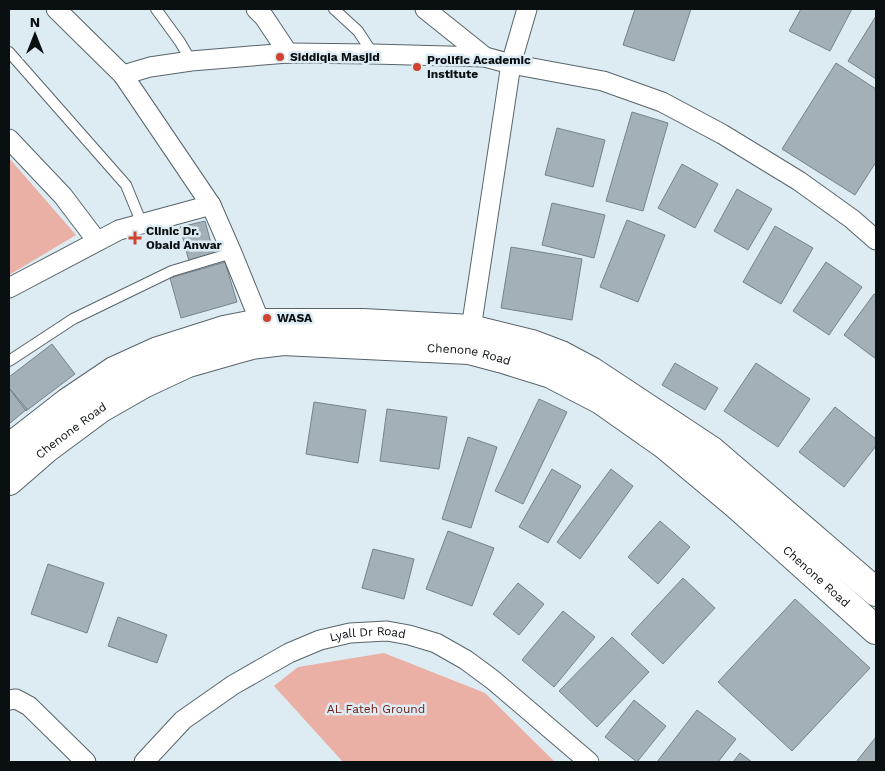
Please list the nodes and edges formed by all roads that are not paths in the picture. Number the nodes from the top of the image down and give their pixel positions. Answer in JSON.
{"nodes":[{"id":1,"x":56,"y":9,"type":"edge"},
{"id":2,"x":156,"y":9,"type":"edge"},
{"id":3,"x":256,"y":9,"type":"edge"},
{"id":4,"x":334,"y":9,"type":"edge"},
{"id":5,"x":424,"y":9,"type":"edge"},
{"id":6,"x":527,"y":9,"type":"edge"},
{"id":7,"x":9,"y":52,"type":"edge"},
{"id":8,"x":288,"y":53,"type":"junction"},
{"id":9,"x":373,"y":54,"type":"junction"},
{"id":10,"x":484,"y":58,"type":"junction"},
{"id":11,"x":191,"y":61,"type":"junction"},
{"id":12,"x":510,"y":64,"type":"junction"},
{"id":13,"x":123,"y":75,"type":"junction"},
{"id":14,"x":9,"y":139,"type":"edge"},
{"id":15,"x":210,"y":205,"type":"junction"},
{"id":16,"x":142,"y":224,"type":"junction"},
{"id":17,"x":876,"y":240,"type":"edge"},
{"id":18,"x":97,"y":241,"type":"junction"},
{"id":19,"x":232,"y":253,"type":"junction"},
{"id":20,"x":9,"y":288,"type":"edge"},
{"id":21,"x":471,"y":329,"type":"junction"},
{"id":22,"x":264,"y":333,"type":"junction"},
{"id":23,"x":9,"y":361,"type":"edge"},
{"id":24,"x":9,"y":448,"type":"edge"},
{"id":25,"x":9,"y":481,"type":"edge"},
{"id":26,"x":876,"y":592,"type":"edge"},
{"id":27,"x":876,"y":630,"type":"edge"},
{"id":28,"x":9,"y":700,"type":"edge"},
{"id":29,"x":86,"y":762,"type":"edge"},
{"id":30,"x":144,"y":762,"type":"edge"},
{"id":31,"x":589,"y":762,"type":"edge"}],
"edges":[{"from":1,"to":13,"type":"street"},
{"from":2,"to":11,"type":"lane"},
{"from":3,"to":8,"type":"street"},
{"from":4,"to":9,"type":"lane"},
{"from":5,"to":10,"type":"street"},
{"from":6,"to":12,"type":"street"},
{"from":7,"to":16,"type":"lane"},
{"from":8,"to":9,"type":"street"},
{"from":8,"to":11,"type":"street"},
{"from":9,"to":10,"type":"street"},
{"from":10,"to":12,"type":"street"},
{"from":11,"to":13,"type":"street"},
{"from":12,"to":17,"type":"street"},
{"from":12,"to":21,"type":"street"},
{"from":13,"to":15,"type":"street"},
{"from":14,"to":18,"type":"street"},
{"from":15,"to":16,"type":"street"},
{"from":15,"to":19,"type":"street"},
{"from":16,"to":18,"type":"street"},
{"from":18,"to":20,"type":"street"},
{"from":19,"to":22,"type":"street"},
{"from":19,"to":23,"type":"lane"},
{"from":21,"to":22,"type":"street","name":"Chenone Road"},
{"from":21,"to":26,"type":"street","name":"Chenone Road"},
{"from":22,"to":24,"type":"street","name":"Chenone Road"},
{"from":22,"to":25,"type":"street","name":"Chenone Road"},
{"from":22,"to":27,"type":"street","name":"Chenone Road"},
{"from":28,"to":29,"type":"street"},
{"from":30,"to":31,"type":"street","name":"Lyall Dr Road"}]}
